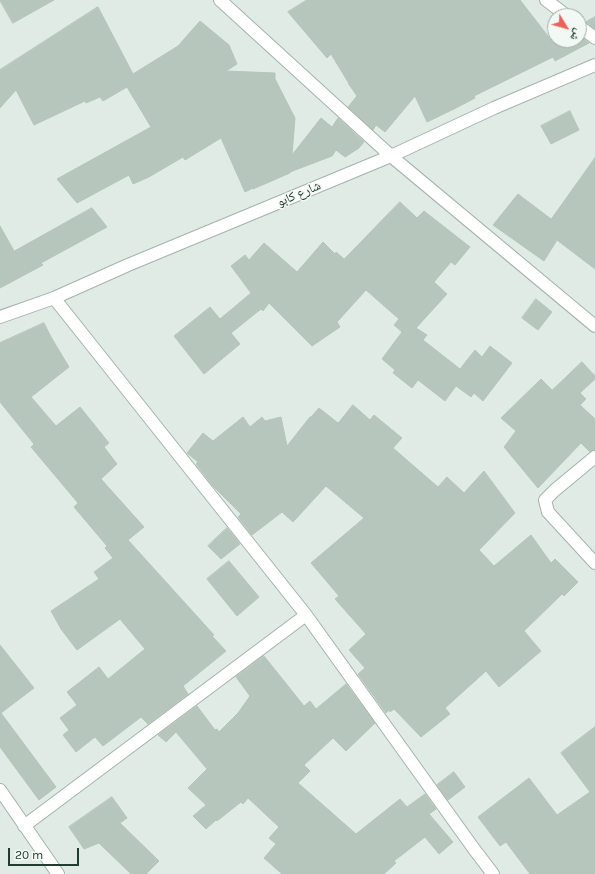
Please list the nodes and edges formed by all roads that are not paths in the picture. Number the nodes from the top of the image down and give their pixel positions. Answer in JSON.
{"nodes":[{"id":1,"x":220,"y":0,"type":"edge"},
{"id":2,"x":546,"y":0,"type":"edge"},
{"id":3,"x":556,"y":8,"type":"edge"},
{"id":4,"x":595,"y":65,"type":"edge"},
{"id":5,"x":391,"y":156,"type":"junction"},
{"id":6,"x":54,"y":298,"type":"junction"},
{"id":7,"x":0,"y":317,"type":"edge"},
{"id":8,"x":595,"y":326,"type":"edge"},
{"id":9,"x":595,"y":457,"type":"edge"},
{"id":10,"x":595,"y":563,"type":"edge"},
{"id":11,"x":306,"y":615,"type":"junction"},
{"id":12,"x":0,"y":790,"type":"edge"},
{"id":13,"x":24,"y":826,"type":"junction"},
{"id":14,"x":58,"y":874,"type":"edge"},
{"id":15,"x":493,"y":874,"type":"edge"}],
"edges":[{"from":1,"to":5,"type":"street"},
{"from":2,"to":3,"type":"street"},
{"from":4,"to":5,"type":"street","name":"شارع كابو"},
{"from":5,"to":6,"type":"street","name":"شارع كابو"},
{"from":5,"to":8,"type":"street"},
{"from":6,"to":7,"type":"street","name":"شارع كابو"},
{"from":6,"to":11,"type":"street"},
{"from":9,"to":10,"type":"street"},
{"from":11,"to":13,"type":"street"},
{"from":11,"to":15,"type":"street"},
{"from":12,"to":13,"type":"street"},
{"from":13,"to":14,"type":"street"}]}
